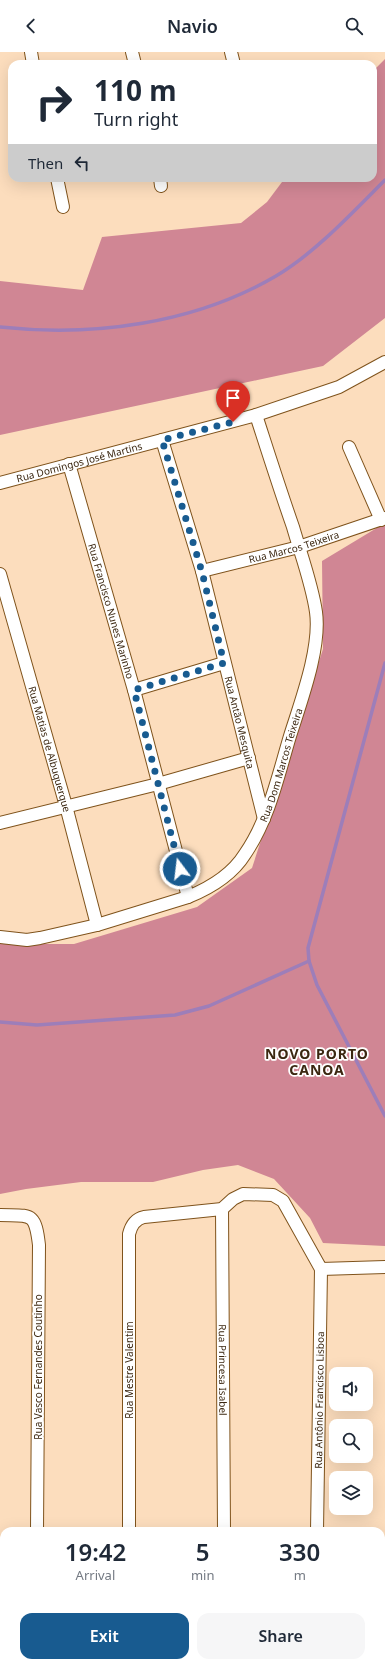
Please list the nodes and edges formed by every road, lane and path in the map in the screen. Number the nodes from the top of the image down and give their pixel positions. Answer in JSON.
{"nodes":[{"id":1,"x":58,"y":182,"type":"edge"},
{"id":2,"x":63,"y":207,"type":"dead end"},
{"id":3,"x":385,"y":362,"type":"edge"},
{"id":4,"x":256,"y":415,"type":"junction"},
{"id":5,"x":162,"y":440,"type":"junction"},
{"id":6,"x":349,"y":447,"type":"dead end"},
{"id":7,"x":70,"y":464,"type":"junction"},
{"id":8,"x":0,"y":483,"type":"edge"},
{"id":9,"x":383,"y":519,"type":"edge"},
{"id":10,"x":299,"y":547,"type":"junction"},
{"id":11,"x":202,"y":572,"type":"junction"},
{"id":12,"x":0,"y":574,"type":"edge"},
{"id":13,"x":224,"y":663,"type":"junction"},
{"id":14,"x":134,"y":690,"type":"junction"},
{"id":15,"x":249,"y":758,"type":"junction"},
{"id":16,"x":158,"y":784,"type":"junction"},
{"id":17,"x":66,"y":806,"type":"junction"},
{"id":18,"x":264,"y":820,"type":"junction"},
{"id":19,"x":0,"y":823,"type":"edge"},
{"id":20,"x":188,"y":897,"type":"junction"},
{"id":21,"x":97,"y":925,"type":"junction"},
{"id":22,"x":0,"y":937,"type":"edge"},
{"id":23,"x":222,"y":1209,"type":"junction"},
{"id":24,"x":0,"y":1215,"type":"edge"},
{"id":25,"x":385,"y":1267,"type":"edge"},
{"id":26,"x":321,"y":1269,"type":"junction"},
{"id":27,"x":37,"y":1527,"type":"edge"},
{"id":28,"x":129,"y":1527,"type":"edge"},
{"id":29,"x":224,"y":1527,"type":"edge"},
{"id":30,"x":317,"y":1527,"type":"edge"}],
"edges":[{"from":1,"to":2,"type":"street"},
{"from":3,"to":4,"type":"street","name":"Rua Domingos José Martins"},
{"from":4,"to":5,"type":"street","name":"Rua Domingos José Martins"},
{"from":4,"to":10,"type":"street","name":"Rua Dom Marcos Teixeira"},
{"from":5,"to":7,"type":"street","name":"Rua Domingos José Martins"},
{"from":5,"to":11,"type":"street","name":"Rua Antão Mesquita"},
{"from":6,"to":9,"type":"street"},
{"from":7,"to":8,"type":"street","name":"Rua Domingos José Martins"},
{"from":7,"to":14,"type":"street","name":"Rua Francisco Nunes Marinho"},
{"from":9,"to":10,"type":"street","name":"Rua Marcos Teixeira"},
{"from":10,"to":11,"type":"street","name":"Rua Marcos Teixeira"},
{"from":10,"to":18,"type":"street","name":"Rua Dom Marcos Teixeira"},
{"from":11,"to":13,"type":"street","name":"Rua Antão Mesquita"},
{"from":12,"to":17,"type":"street","name":"Rua Matias de Albuquerque"},
{"from":13,"to":14,"type":"street"},
{"from":13,"to":15,"type":"street","name":"Rua Antão Mesquita"},
{"from":14,"to":16,"type":"street","name":"Rua Francisco Nunes Marinho"},
{"from":15,"to":16,"type":"street"},
{"from":15,"to":18,"type":"street","name":"Rua Antão Mesquita"},
{"from":16,"to":17,"type":"street"},
{"from":16,"to":20,"type":"street","name":"Rua Francisco Nunes Marinho"},
{"from":17,"to":19,"type":"street"},
{"from":17,"to":21,"type":"street","name":"Rua Matias de Albuquerque"},
{"from":18,"to":20,"type":"street","name":"Rua Dom Marcos Teixeira"},
{"from":20,"to":21,"type":"street","name":"Rua Dom Marcos Teixeira"},
{"from":21,"to":22,"type":"street","name":"Rua Dom Marcos Teixeira"},
{"from":23,"to":26,"type":"street"},
{"from":23,"to":28,"type":"street","name":"Rua Mestre Valentim"},
{"from":23,"to":29,"type":"street","name":"Rua Princesa Isabel"},
{"from":24,"to":27,"type":"street","name":"Rua Vasco Fernandes Coutinho"},
{"from":25,"to":26,"type":"street"},
{"from":26,"to":30,"type":"street","name":"Rua Antônio Francisco Lisboa"}]}
